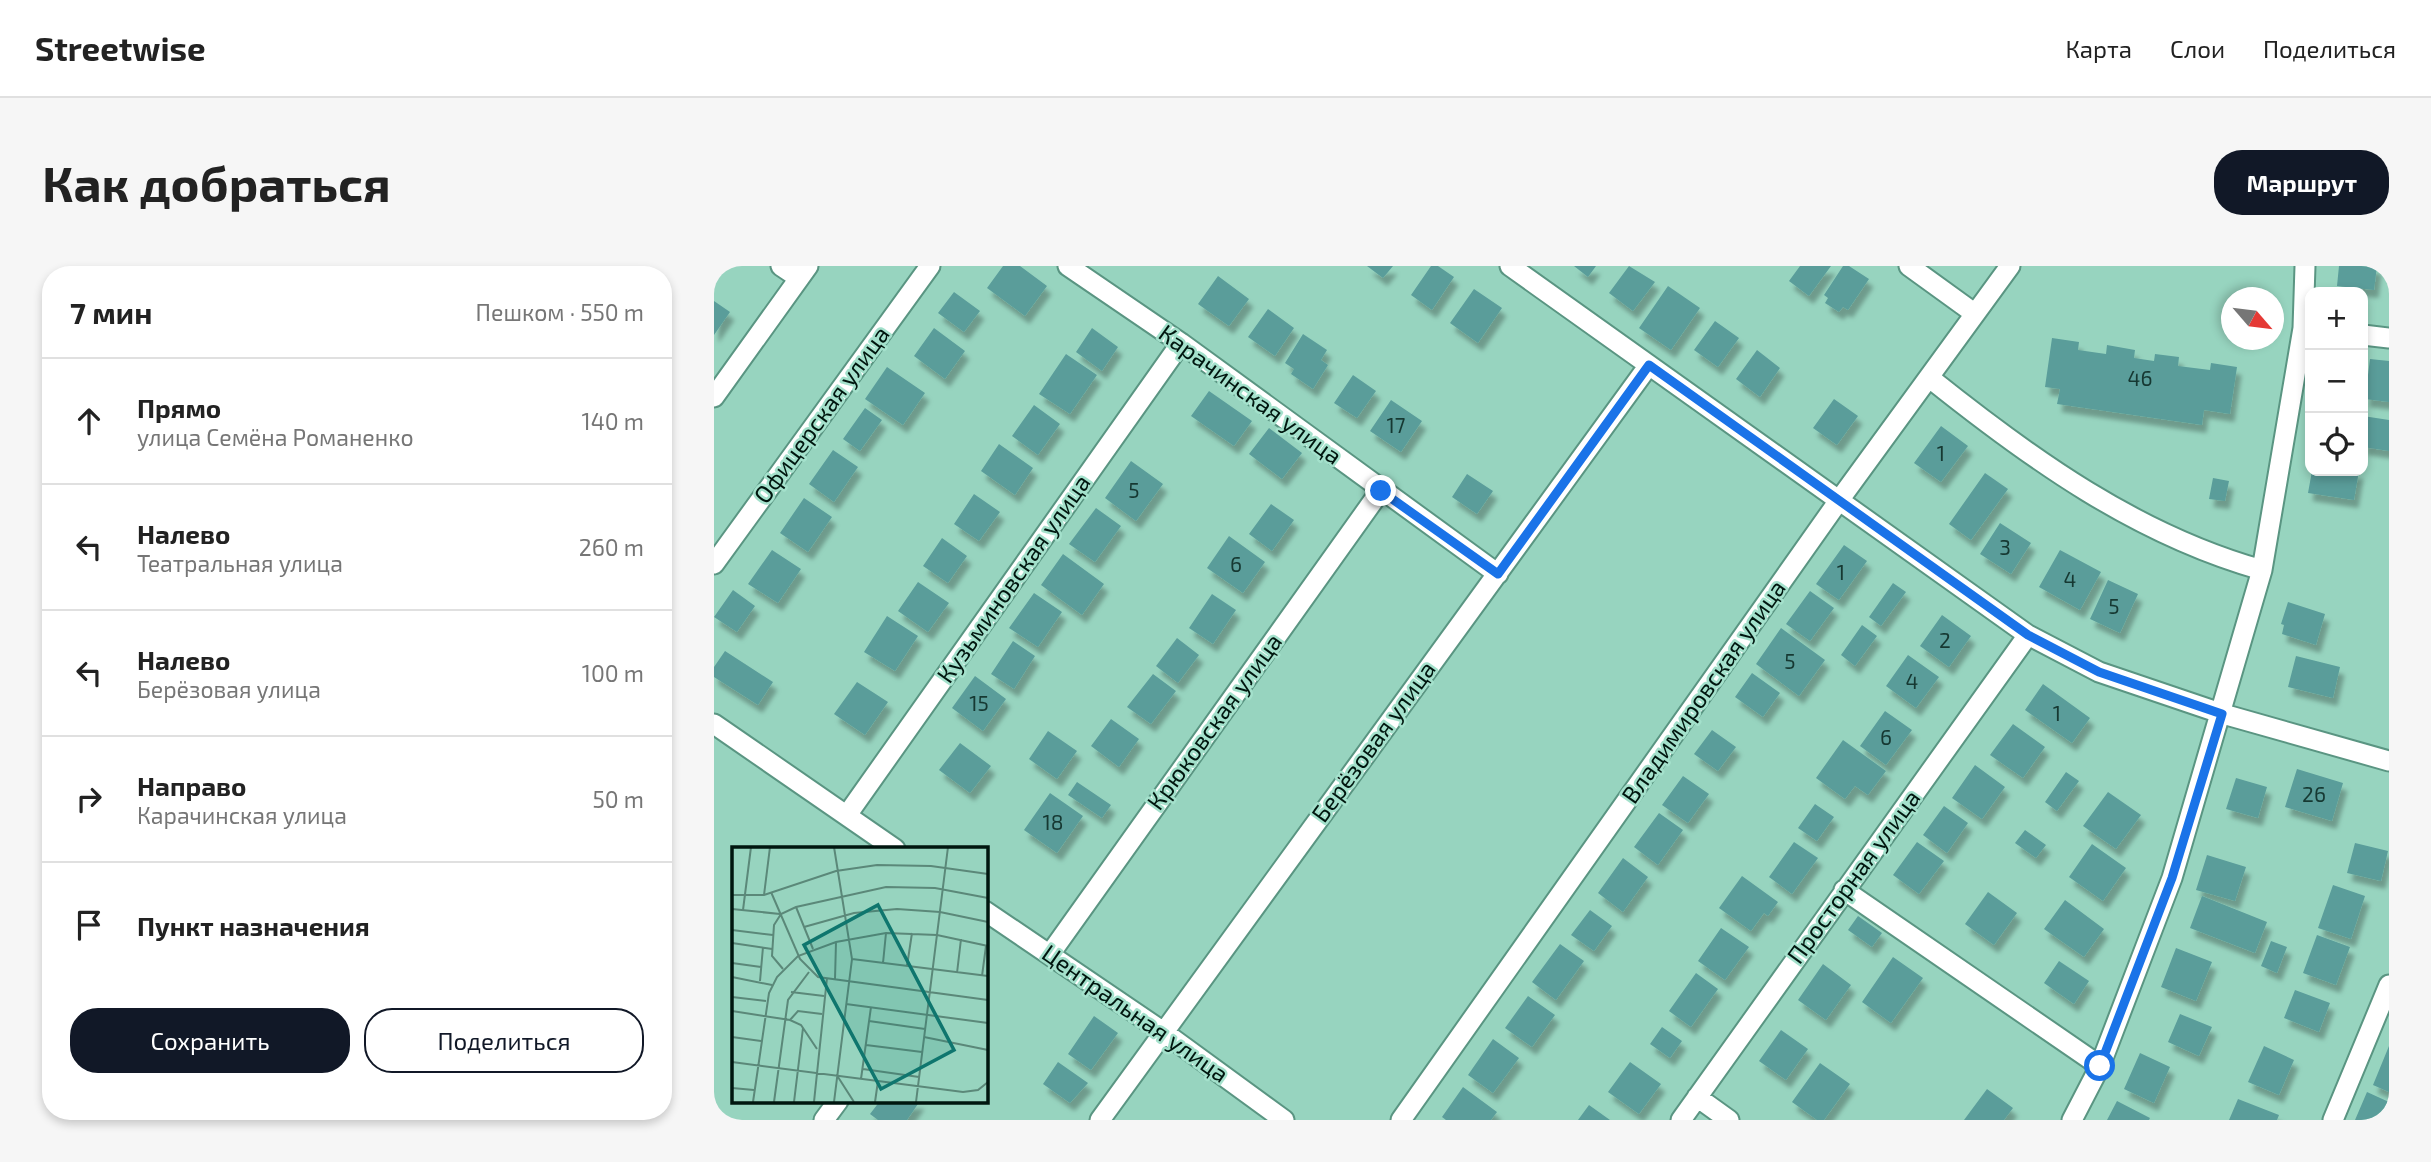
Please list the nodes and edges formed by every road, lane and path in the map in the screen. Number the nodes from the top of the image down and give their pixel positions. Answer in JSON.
{"nodes":[{"id":1,"x":782,"y":266,"type":"edge"},
{"id":2,"x":930,"y":266,"type":"edge"},
{"id":3,"x":1068,"y":266,"type":"edge"},
{"id":4,"x":1510,"y":266,"type":"edge"},
{"id":5,"x":1909,"y":266,"type":"edge"},
{"id":6,"x":2010,"y":266,"type":"edge"},
{"id":7,"x":2305,"y":266,"type":"edge"},
{"id":8,"x":803,"y":272,"type":"edge"},
{"id":9,"x":2305,"y":287,"type":"edge"},
{"id":10,"x":1974,"y":313,"type":"junction"},
{"id":11,"x":2305,"y":334,"type":"edge"},
{"id":12,"x":2368,"y":336,"type":"edge"},
{"id":13,"x":2389,"y":338,"type":"edge"},
{"id":14,"x":1181,"y":343,"type":"junction"},
{"id":15,"x":1649,"y":365,"type":"junction"},
{"id":16,"x":1931,"y":379,"type":"junction"},
{"id":17,"x":714,"y":397,"type":"edge"},
{"id":18,"x":1381,"y":491,"type":"junction"},
{"id":19,"x":1840,"y":499,"type":"junction"},
{"id":20,"x":714,"y":564,"type":"edge"},
{"id":21,"x":2262,"y":570,"type":"junction"},
{"id":22,"x":1498,"y":574,"type":"junction"},
{"id":23,"x":2028,"y":635,"type":"junction"},
{"id":24,"x":2222,"y":714,"type":"junction"},
{"id":25,"x":714,"y":724,"type":"edge"},
{"id":26,"x":2389,"y":761,"type":"edge"},
{"id":27,"x":847,"y":816,"type":"junction"},
{"id":28,"x":892,"y":847,"type":"edge"},
{"id":29,"x":1844,"y":890,"type":"junction"},
{"id":30,"x":987,"y":912,"type":"edge"},
{"id":31,"x":1050,"y":954,"type":"junction"},
{"id":32,"x":2389,"y":985,"type":"edge"},
{"id":33,"x":1162,"y":1031,"type":"junction"},
{"id":34,"x":2100,"y":1066,"type":"junction"},
{"id":35,"x":1697,"y":1097,"type":"junction"},
{"id":36,"x":837,"y":1102,"type":"edge"},
{"id":37,"x":824,"y":1120,"type":"edge"},
{"id":38,"x":1100,"y":1120,"type":"edge"},
{"id":39,"x":1284,"y":1120,"type":"edge"},
{"id":40,"x":1401,"y":1120,"type":"edge"},
{"id":41,"x":1681,"y":1120,"type":"edge"},
{"id":42,"x":1729,"y":1120,"type":"edge"},
{"id":43,"x":2072,"y":1120,"type":"edge"},
{"id":44,"x":2333,"y":1120,"type":"edge"}],
"edges":[{"from":1,"to":8,"type":"street"},
{"from":2,"to":20,"type":"street","name":"Офицерская улица"},
{"from":3,"to":14,"type":"street","name":"Карачинская улица"},
{"from":4,"to":15,"type":"street"},
{"from":5,"to":10,"type":"street"},
{"from":6,"to":10,"type":"street","name":"Владимировская улица"},
{"from":7,"to":9,"type":"street"},
{"from":8,"to":17,"type":"street"},
{"from":10,"to":16,"type":"street","name":"Владимировская улица"},
{"from":11,"to":21,"type":"street"},
{"from":12,"to":13,"type":"street"},
{"from":14,"to":18,"type":"street","name":"Карачинская улица"},
{"from":14,"to":27,"type":"street","name":"Кузьминовская улица"},
{"from":15,"to":19,"type":"street"},
{"from":15,"to":22,"type":"street","name":"Берёзовая улица"},
{"from":16,"to":19,"type":"street","name":"Владимировская улица"},
{"from":16,"to":21,"type":"street"},
{"from":18,"to":22,"type":"street","name":"Карачинская улица"},
{"from":18,"to":31,"type":"street","name":"Крюковская улица"},
{"from":19,"to":23,"type":"street"},
{"from":19,"to":40,"type":"street","name":"Владимировская улица"},
{"from":21,"to":24,"type":"street"},
{"from":22,"to":33,"type":"street","name":"Берёзовая улица"},
{"from":23,"to":24,"type":"street"},
{"from":23,"to":29,"type":"street","name":"Просторная улица"},
{"from":24,"to":26,"type":"street"},
{"from":24,"to":34,"type":"street"},
{"from":25,"to":27,"type":"street"},
{"from":27,"to":28,"type":"street"},
{"from":29,"to":34,"type":"street"},
{"from":29,"to":35,"type":"street","name":"Просторная улица"},
{"from":30,"to":31,"type":"street","name":"Центральная улица"},
{"from":31,"to":33,"type":"street","name":"Центральная улица"},
{"from":32,"to":44,"type":"street"},
{"from":33,"to":38,"type":"street","name":"Берёзовая улица"},
{"from":33,"to":39,"type":"street","name":"Центральная улица"},
{"from":34,"to":43,"type":"street"},
{"from":35,"to":41,"type":"street","name":"Просторная улица"},
{"from":35,"to":42,"type":"street"},
{"from":36,"to":37,"type":"street"}]}
